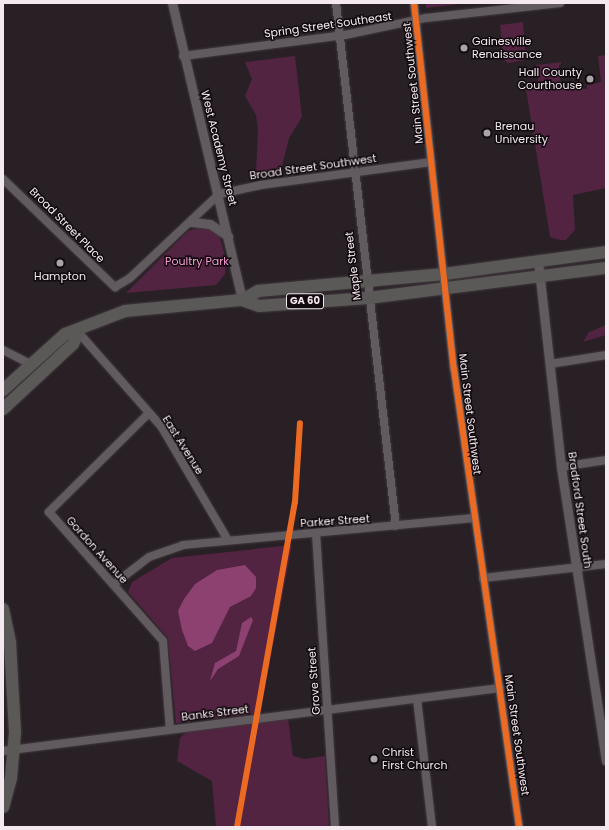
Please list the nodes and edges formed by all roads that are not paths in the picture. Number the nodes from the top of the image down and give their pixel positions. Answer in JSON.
{"nodes":[{"id":1,"x":172,"y":3,"type":"edge"},
{"id":2,"x":336,"y":3,"type":"edge"},
{"id":3,"x":414,"y":3,"type":"edge"},
{"id":4,"x":560,"y":3,"type":"edge"},
{"id":5,"x":498,"y":6,"type":"edge"},
{"id":6,"x":417,"y":21,"type":"junction"},
{"id":7,"x":340,"y":36,"type":"junction"},
{"id":8,"x":183,"y":56,"type":"junction"},
{"id":9,"x":431,"y":162,"type":"junction"},
{"id":10,"x":354,"y":173,"type":"junction"},
{"id":11,"x":3,"y":179,"type":"edge"},
{"id":12,"x":220,"y":194,"type":"junction"},
{"id":13,"x":191,"y":222,"type":"junction"},
{"id":14,"x":228,"y":236,"type":"junction"},
{"id":15,"x":606,"y":252,"type":"edge"},
{"id":16,"x":538,"y":261,"type":"junction"},
{"id":17,"x":606,"y":268,"type":"edge"},
{"id":18,"x":444,"y":274,"type":"junction"},
{"id":19,"x":539,"y":276,"type":"junction"},
{"id":20,"x":366,"y":281,"type":"junction"},
{"id":21,"x":446,"y":290,"type":"junction"},
{"id":22,"x":368,"y":298,"type":"junction"},
{"id":23,"x":242,"y":300,"type":"junction"},
{"id":24,"x":78,"y":332,"type":"junction"},
{"id":25,"x":3,"y":350,"type":"edge"},
{"id":26,"x":606,"y":355,"type":"edge"},
{"id":27,"x":31,"y":364,"type":"junction"},
{"id":28,"x":550,"y":364,"type":"junction"},
{"id":29,"x":3,"y":390,"type":"edge"},
{"id":30,"x":3,"y":409,"type":"edge"},
{"id":31,"x":149,"y":413,"type":"junction"},
{"id":32,"x":606,"y":460,"type":"edge"},
{"id":33,"x":561,"y":467,"type":"junction"},
{"id":34,"x":473,"y":518,"type":"junction"},
{"id":35,"x":396,"y":526,"type":"junction"},
{"id":36,"x":316,"y":533,"type":"junction"},
{"id":37,"x":228,"y":540,"type":"junction"},
{"id":38,"x":606,"y":564,"type":"edge"},
{"id":39,"x":575,"y":567,"type":"junction"},
{"id":40,"x":483,"y":578,"type":"junction"},
{"id":41,"x":114,"y":584,"type":"junction"},
{"id":42,"x":3,"y":609,"type":"edge"},
{"id":43,"x":500,"y":688,"type":"junction"},
{"id":44,"x":417,"y":699,"type":"junction"},
{"id":45,"x":327,"y":709,"type":"junction"},
{"id":46,"x":170,"y":729,"type":"junction"},
{"id":47,"x":9,"y":750,"type":"edge"},
{"id":48,"x":606,"y":761,"type":"edge"},
{"id":49,"x":3,"y":807,"type":"edge"},
{"id":50,"x":335,"y":827,"type":"edge"},
{"id":51,"x":432,"y":827,"type":"edge"},
{"id":52,"x":519,"y":827,"type":"edge"}],
"edges":[{"from":1,"to":8,"type":"street","name":"West Academy Street"},
{"from":2,"to":7,"type":"street","name":"Maple Street"},
{"from":3,"to":6,"type":"street","name":"Main Street Southwest"},
{"from":4,"to":5,"type":"street","name":"Spring Street Southeast"},
{"from":5,"to":6,"type":"street","name":"Spring Street Southeast"},
{"from":6,"to":7,"type":"street","name":"Spring Street Southeast"},
{"from":6,"to":9,"type":"street","name":"Main Street Southwest"},
{"from":7,"to":8,"type":"street","name":"Spring Street Southeast"},
{"from":7,"to":10,"type":"street","name":"Maple Street"},
{"from":8,"to":12,"type":"street","name":"West Academy Street"},
{"from":9,"to":10,"type":"street","name":"Broad Street Southwest"},
{"from":9,"to":18,"type":"street","name":"Main Street Southwest"},
{"from":10,"to":12,"type":"street","name":"Broad Street Southwest"},
{"from":10,"to":20,"type":"street","name":"Maple Street"},
{"from":11,"to":13,"type":"street","name":"Broad Street Place"},
{"from":12,"to":13,"type":"street"},
{"from":12,"to":14,"type":"street","name":"West Academy Street"},
{"from":13,"to":14,"type":"street"},
{"from":14,"to":23,"type":"street","name":"West Academy Street"},
{"from":15,"to":16,"type":"main road","number":"GA 60"},
{"from":16,"to":18,"type":"main road","number":"GA 60"},
{"from":16,"to":19,"type":"street","name":"Bradford Street South"},
{"from":17,"to":19,"type":"main road","number":"GA 60"},
{"from":18,"to":20,"type":"main road","number":"GA 60"},
{"from":18,"to":21,"type":"street","name":"Main Street Southwest"},
{"from":19,"to":21,"type":"main road","number":"GA 60"},
{"from":19,"to":28,"type":"street","name":"Bradford Street South"},
{"from":20,"to":22,"type":"street","name":"Maple Street"},
{"from":20,"to":23,"type":"main road","number":"GA 60"},
{"from":21,"to":22,"type":"main road","number":"GA 60"},
{"from":21,"to":34,"type":"street","name":"Main Street Southwest"},
{"from":22,"to":23,"type":"main road","number":"GA 60"},
{"from":22,"to":35,"type":"street","name":"Maple Street"},
{"from":23,"to":24,"type":"main road","number":"GA 60"},
{"from":24,"to":27,"type":"main road","number":"GA 60"},
{"from":24,"to":30,"type":"main road"},
{"from":24,"to":31,"type":"street","name":"East Avenue"},
{"from":25,"to":27,"type":"street"},
{"from":26,"to":28,"type":"street"},
{"from":27,"to":29,"type":"main road","number":"GA 60"},
{"from":28,"to":33,"type":"street","name":"Bradford Street South"},
{"from":31,"to":37,"type":"street","name":"East Avenue"},
{"from":31,"to":41,"type":"street","name":"Gordon Avenue"},
{"from":32,"to":33,"type":"street"},
{"from":33,"to":39,"type":"street","name":"Bradford Street South"},
{"from":34,"to":35,"type":"street","name":"Parker Street"},
{"from":34,"to":40,"type":"street","name":"Main Street Southwest"},
{"from":35,"to":36,"type":"street","name":"Parker Street"},
{"from":36,"to":37,"type":"street","name":"Parker Street"},
{"from":36,"to":45,"type":"street","name":"Grove Street"},
{"from":37,"to":41,"type":"street","name":"Parker Street"},
{"from":38,"to":39,"type":"street"},
{"from":39,"to":40,"type":"street"},
{"from":39,"to":48,"type":"street","name":"Bradford Street South"},
{"from":40,"to":43,"type":"street","name":"Main Street Southwest"},
{"from":41,"to":46,"type":"street","name":"Gordon Avenue"},
{"from":42,"to":47,"type":"main road"},
{"from":43,"to":44,"type":"street","name":"Banks Street"},
{"from":43,"to":52,"type":"street","name":"Main Street Southwest"},
{"from":44,"to":45,"type":"street","name":"Banks Street"},
{"from":44,"to":51,"type":"street"},
{"from":45,"to":46,"type":"street","name":"Banks Street"},
{"from":45,"to":50,"type":"street","name":"Grove Street"},
{"from":46,"to":47,"type":"street","name":"Banks Street"},
{"from":47,"to":49,"type":"main road"}]}
